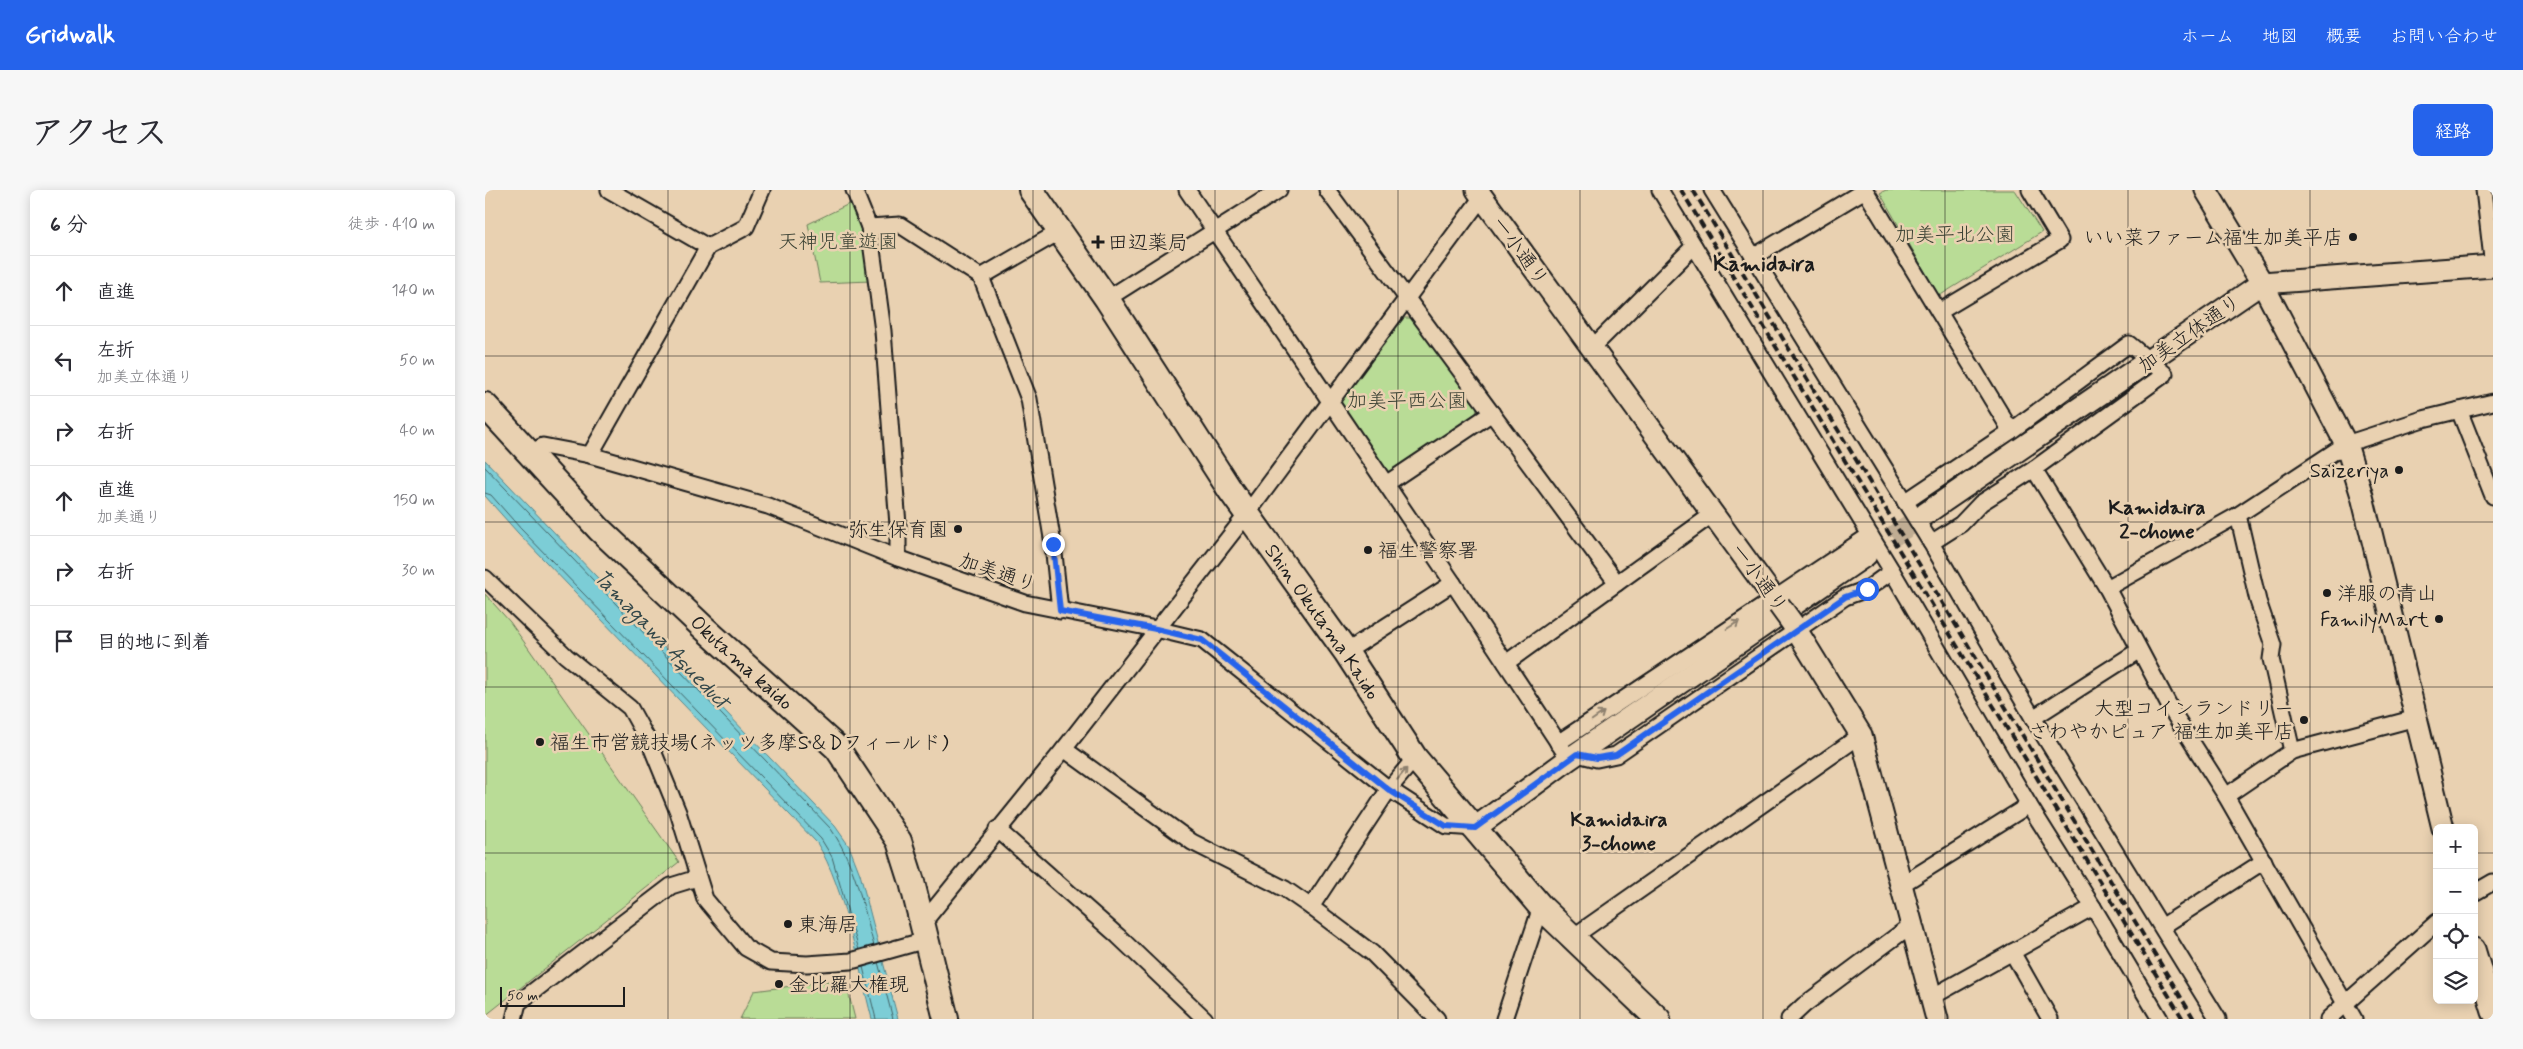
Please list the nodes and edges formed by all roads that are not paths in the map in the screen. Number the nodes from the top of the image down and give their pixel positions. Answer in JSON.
{"nodes":[{"id":1,"x":609,"y":190,"type":"edge"},
{"id":2,"x":762,"y":190,"type":"edge"},
{"id":3,"x":854,"y":190,"type":"edge"},
{"id":4,"x":1031,"y":190,"type":"edge"},
{"id":5,"x":1187,"y":190,"type":"edge"},
{"id":6,"x":1279,"y":190,"type":"edge"},
{"id":7,"x":1327,"y":190,"type":"edge"},
{"id":8,"x":1660,"y":190,"type":"edge"},
{"id":9,"x":1712,"y":190,"type":"edge"},
{"id":10,"x":1865,"y":190,"type":"edge"},
{"id":11,"x":2030,"y":190,"type":"edge"},
{"id":12,"x":2206,"y":190,"type":"edge"},
{"id":13,"x":2484,"y":190,"type":"edge"},
{"id":14,"x":1479,"y":194,"type":"edge"},
{"id":15,"x":869,"y":227,"type":"junction"},
{"id":16,"x":1215,"y":231,"type":"junction"},
{"id":17,"x":1059,"y":232,"type":"junction"},
{"id":18,"x":1694,"y":246,"type":"junction"},
{"id":19,"x":708,"y":248,"type":"junction"},
{"id":20,"x":1753,"y":257,"type":"junction"},
{"id":21,"x":2493,"y":266,"type":"edge"},
{"id":22,"x":981,"y":277,"type":"junction"},
{"id":23,"x":2261,"y":283,"type":"junction"},
{"id":24,"x":1407,"y":298,"type":"junction"},
{"id":25,"x":1107,"y":299,"type":"junction"},
{"id":26,"x":1939,"y":312,"type":"junction"},
{"id":27,"x":1592,"y":348,"type":"junction"},
{"id":28,"x":2150,"y":360,"type":"junction"},
{"id":29,"x":1331,"y":401,"type":"junction"},
{"id":30,"x":2493,"y":402,"type":"edge"},
{"id":31,"x":485,"y":405,"type":"edge"},
{"id":32,"x":2459,"y":410,"type":"junction"},
{"id":33,"x":1492,"y":413,"type":"junction"},
{"id":34,"x":2011,"y":431,"type":"junction"},
{"id":35,"x":2346,"y":444,"type":"junction"},
{"id":36,"x":528,"y":454,"type":"junction"},
{"id":37,"x":590,"y":454,"type":"junction"},
{"id":38,"x":2034,"y":469,"type":"junction"},
{"id":39,"x":1386,"y":484,"type":"junction"},
{"id":40,"x":2493,"y":496,"type":"edge"},
{"id":41,"x":1905,"y":502,"type":"junction"},
{"id":42,"x":1247,"y":514,"type":"junction"},
{"id":43,"x":1713,"y":514,"type":"junction"},
{"id":44,"x":1925,"y":514,"type":"tunnel mouth"},
{"id":45,"x":2238,"y":515,"type":"junction"},
{"id":46,"x":1931,"y":543,"type":"junction"},
{"id":47,"x":1868,"y":545,"type":"junction"},
{"id":48,"x":898,"y":558,"type":"junction"},
{"id":49,"x":1892,"y":571,"type":"junction"},
{"id":50,"x":485,"y":578,"type":"edge"},
{"id":51,"x":1453,"y":583,"type":"junction"},
{"id":52,"x":1617,"y":583,"type":"junction"},
{"id":53,"x":2107,"y":588,"type":"junction"},
{"id":54,"x":1777,"y":602,"type":"junction"},
{"id":55,"x":1060,"y":611,"type":"junction"},
{"id":56,"x":1794,"y":627,"type":"junction"},
{"id":57,"x":1156,"y":629,"type":"junction"},
{"id":58,"x":2138,"y":651,"type":"junction"},
{"id":59,"x":1347,"y":652,"type":"junction"},
{"id":60,"x":1506,"y":663,"type":"junction"},
{"id":61,"x":2033,"y":718,"type":"junction"},
{"id":62,"x":2416,"y":718,"type":"junction"},
{"id":63,"x":1861,"y":735,"type":"junction"},
{"id":64,"x":1064,"y":749,"type":"junction"},
{"id":65,"x":1574,"y":750,"type":"junction"},
{"id":66,"x":2292,"y":751,"type":"junction"},
{"id":67,"x":1415,"y":758,"type":"junction"},
{"id":68,"x":1389,"y":790,"type":"junction"},
{"id":69,"x":2226,"y":796,"type":"junction"},
{"id":70,"x":2029,"y":805,"type":"junction"},
{"id":71,"x":2442,"y":824,"type":"edge"},
{"id":72,"x":1475,"y":828,"type":"junction"},
{"id":73,"x":997,"y":829,"type":"junction"},
{"id":74,"x":2264,"y":861,"type":"junction"},
{"id":75,"x":697,"y":878,"type":"junction"},
{"id":76,"x":2493,"y":882,"type":"edge"},
{"id":77,"x":1901,"y":885,"type":"junction"},
{"id":78,"x":2478,"y":891,"type":"edge"},
{"id":79,"x":1311,"y":907,"type":"junction"},
{"id":80,"x":1541,"y":907,"type":"junction"},
{"id":81,"x":2093,"y":907,"type":"junction"},
{"id":82,"x":1910,"y":926,"type":"junction"},
{"id":83,"x":2163,"y":926,"type":"junction"},
{"id":84,"x":2433,"y":926,"type":"edge"},
{"id":85,"x":921,"y":936,"type":"junction"},
{"id":86,"x":1573,"y":937,"type":"junction"},
{"id":87,"x":2012,"y":952,"type":"junction"},
{"id":88,"x":2477,"y":959,"type":"edge"},
{"id":89,"x":1930,"y":998,"type":"junction"},
{"id":90,"x":2345,"y":1004,"type":"junction"},
{"id":91,"x":2493,"y":1012,"type":"edge"},
{"id":92,"x":514,"y":1019,"type":"edge"},
{"id":93,"x":946,"y":1019,"type":"edge"},
{"id":94,"x":1205,"y":1019,"type":"edge"},
{"id":95,"x":1437,"y":1019,"type":"edge"},
{"id":96,"x":1504,"y":1019,"type":"edge"},
{"id":97,"x":1658,"y":1019,"type":"edge"},
{"id":98,"x":1789,"y":1019,"type":"edge"},
{"id":99,"x":1937,"y":1019,"type":"edge"},
{"id":100,"x":2050,"y":1019,"type":"edge"},
{"id":101,"x":2160,"y":1019,"type":"edge"},
{"id":102,"x":2218,"y":1019,"type":"edge"},
{"id":103,"x":2328,"y":1019,"type":"edge"},
{"id":104,"x":2354,"y":1019,"type":"edge"}],
"edges":[{"from":1,"to":19,"type":"street"},
{"from":2,"to":19,"type":"street"},
{"from":3,"to":15,"type":"street"},
{"from":4,"to":17,"type":"main road","name":"Shin Okutama Kaido"},
{"from":5,"to":16,"type":"street"},
{"from":6,"to":16,"type":"street"},
{"from":7,"to":24,"type":"street"},
{"from":8,"to":18,"type":"street"},
{"from":9,"to":20,"type":"street"},
{"from":10,"to":20,"type":"street"},
{"from":10,"to":26,"type":"street"},
{"from":11,"to":26,"type":"street"},
{"from":12,"to":23,"type":"street"},
{"from":13,"to":21,"type":"street"},
{"from":14,"to":24,"type":"street"},
{"from":14,"to":27,"type":"street","name":"一小通り"},
{"from":15,"to":22,"type":"street"},
{"from":15,"to":48,"type":"street"},
{"from":16,"to":25,"type":"street"},
{"from":16,"to":29,"type":"street"},
{"from":17,"to":22,"type":"street"},
{"from":17,"to":25,"type":"main road","name":"Shin Okutama Kaido"},
{"from":18,"to":27,"type":"street"},
{"from":18,"to":47,"type":"street"},
{"from":19,"to":37,"type":"street"},
{"from":20,"to":41,"type":"street"},
{"from":21,"to":23,"type":"street","name":"加美立体通り"},
{"from":22,"to":55,"type":"street"},
{"from":23,"to":28,"type":"street","name":"加美立体通り"},
{"from":23,"to":35,"type":"street"},
{"from":24,"to":29,"type":"street"},
{"from":24,"to":33,"type":"street"},
{"from":25,"to":42,"type":"main road","name":"Shin Okutama Kaido"},
{"from":26,"to":34,"type":"street"},
{"from":27,"to":43,"type":"street","name":"一小通り"},
{"from":28,"to":34,"type":"street"},
{"from":28,"to":38,"type":"street"},
{"from":28,"to":44,"type":"street","name":"加美立体通り"},
{"from":29,"to":39,"type":"street"},
{"from":29,"to":42,"type":"street"},
{"from":30,"to":32,"type":"street"},
{"from":31,"to":36,"type":"main road","name":"Okutama kaido"},
{"from":32,"to":35,"type":"street"},
{"from":32,"to":40,"type":"street"},
{"from":33,"to":39,"type":"street"},
{"from":33,"to":52,"type":"street"},
{"from":34,"to":41,"type":"street"},
{"from":35,"to":45,"type":"street"},
{"from":35,"to":62,"type":"street"},
{"from":36,"to":37,"type":"street","name":"加美通り"},
{"from":36,"to":85,"type":"main road","name":"Okutama kaido"},
{"from":37,"to":48,"type":"street","name":"加美通り"},
{"from":38,"to":46,"type":"street"},
{"from":38,"to":53,"type":"street"},
{"from":39,"to":51,"type":"street"},
{"from":41,"to":46,"type":"street"},
{"from":42,"to":57,"type":"street"},
{"from":42,"to":59,"type":"main road","name":"Shin Okutama Kaido"},
{"from":43,"to":52,"type":"street"},
{"from":43,"to":54,"type":"street","name":"一小通り"},
{"from":45,"to":53,"type":"street"},
{"from":45,"to":66,"type":"street"},
{"from":46,"to":61,"type":"street"},
{"from":47,"to":49,"type":"street"},
{"from":47,"to":54,"type":"street"},
{"from":47,"to":65,"type":"street"},
{"from":48,"to":55,"type":"street","name":"加美通り"},
{"from":49,"to":56,"type":"street"},
{"from":49,"to":70,"type":"street"},
{"from":50,"to":75,"type":"street"},
{"from":51,"to":59,"type":"street"},
{"from":51,"to":60,"type":"street"},
{"from":52,"to":60,"type":"street"},
{"from":53,"to":58,"type":"street"},
{"from":54,"to":56,"type":"street","name":"一小通り","bridge":true},
{"from":65,"to":54,"type":"street","one_way":true},
{"from":55,"to":57,"type":"street","name":"加美通り"},
{"from":56,"to":63,"type":"street","name":"一小通り"},
{"from":56,"to":65,"type":"street"},
{"from":57,"to":64,"type":"street"},
{"from":57,"to":68,"type":"street","name":"加美通り"},
{"from":58,"to":61,"type":"street"},
{"from":58,"to":69,"type":"street"},
{"from":59,"to":67,"type":"main road","name":"Shin Okutama Kaido"},
{"from":60,"to":65,"type":"street"},
{"from":61,"to":83,"type":"street"},
{"from":62,"to":66,"type":"street"},
{"from":62,"to":71,"type":"street"},
{"from":63,"to":77,"type":"street","name":"一小通り"},
{"from":63,"to":86,"type":"street"},
{"from":64,"to":73,"type":"street"},
{"from":64,"to":79,"type":"street"},
{"from":65,"to":72,"type":"street"},
{"from":66,"to":69,"type":"street"},
{"from":68,"to":67,"type":"street","one_way":true},
{"from":67,"to":72,"type":"main road","name":"Shin Okutama Kaido"},
{"from":68,"to":72,"type":"street","name":"加美通り"},
{"from":68,"to":79,"type":"street"},
{"from":69,"to":74,"type":"street"},
{"from":70,"to":77,"type":"street"},
{"from":70,"to":81,"type":"street"},
{"from":72,"to":80,"type":"main road","name":"Shin Okutama Kaido"},
{"from":73,"to":85,"type":"street"},
{"from":73,"to":94,"type":"street"},
{"from":74,"to":83,"type":"street"},
{"from":74,"to":90,"type":"street"},
{"from":75,"to":85,"type":"street"},
{"from":75,"to":92,"type":"street"},
{"from":76,"to":78,"type":"street"},
{"from":77,"to":82,"type":"street","name":"一小通り"},
{"from":79,"to":95,"type":"street"},
{"from":80,"to":86,"type":"main road","name":"Shin Okutama Kaido"},
{"from":80,"to":96,"type":"street"},
{"from":81,"to":87,"type":"street"},
{"from":81,"to":101,"type":"street"},
{"from":82,"to":89,"type":"street","name":"一小通り"},
{"from":82,"to":98,"type":"street"},
{"from":83,"to":102,"type":"street"},
{"from":84,"to":90,"type":"street"},
{"from":85,"to":93,"type":"main road","name":"Okutama kaido"},
{"from":86,"to":97,"type":"main road","name":"Shin Okutama Kaido"},
{"from":87,"to":89,"type":"street"},
{"from":87,"to":100,"type":"street"},
{"from":88,"to":91,"type":"street"},
{"from":89,"to":99,"type":"street","name":"一小通り"},
{"from":90,"to":103,"type":"street"},
{"from":90,"to":104,"type":"street"}]}
